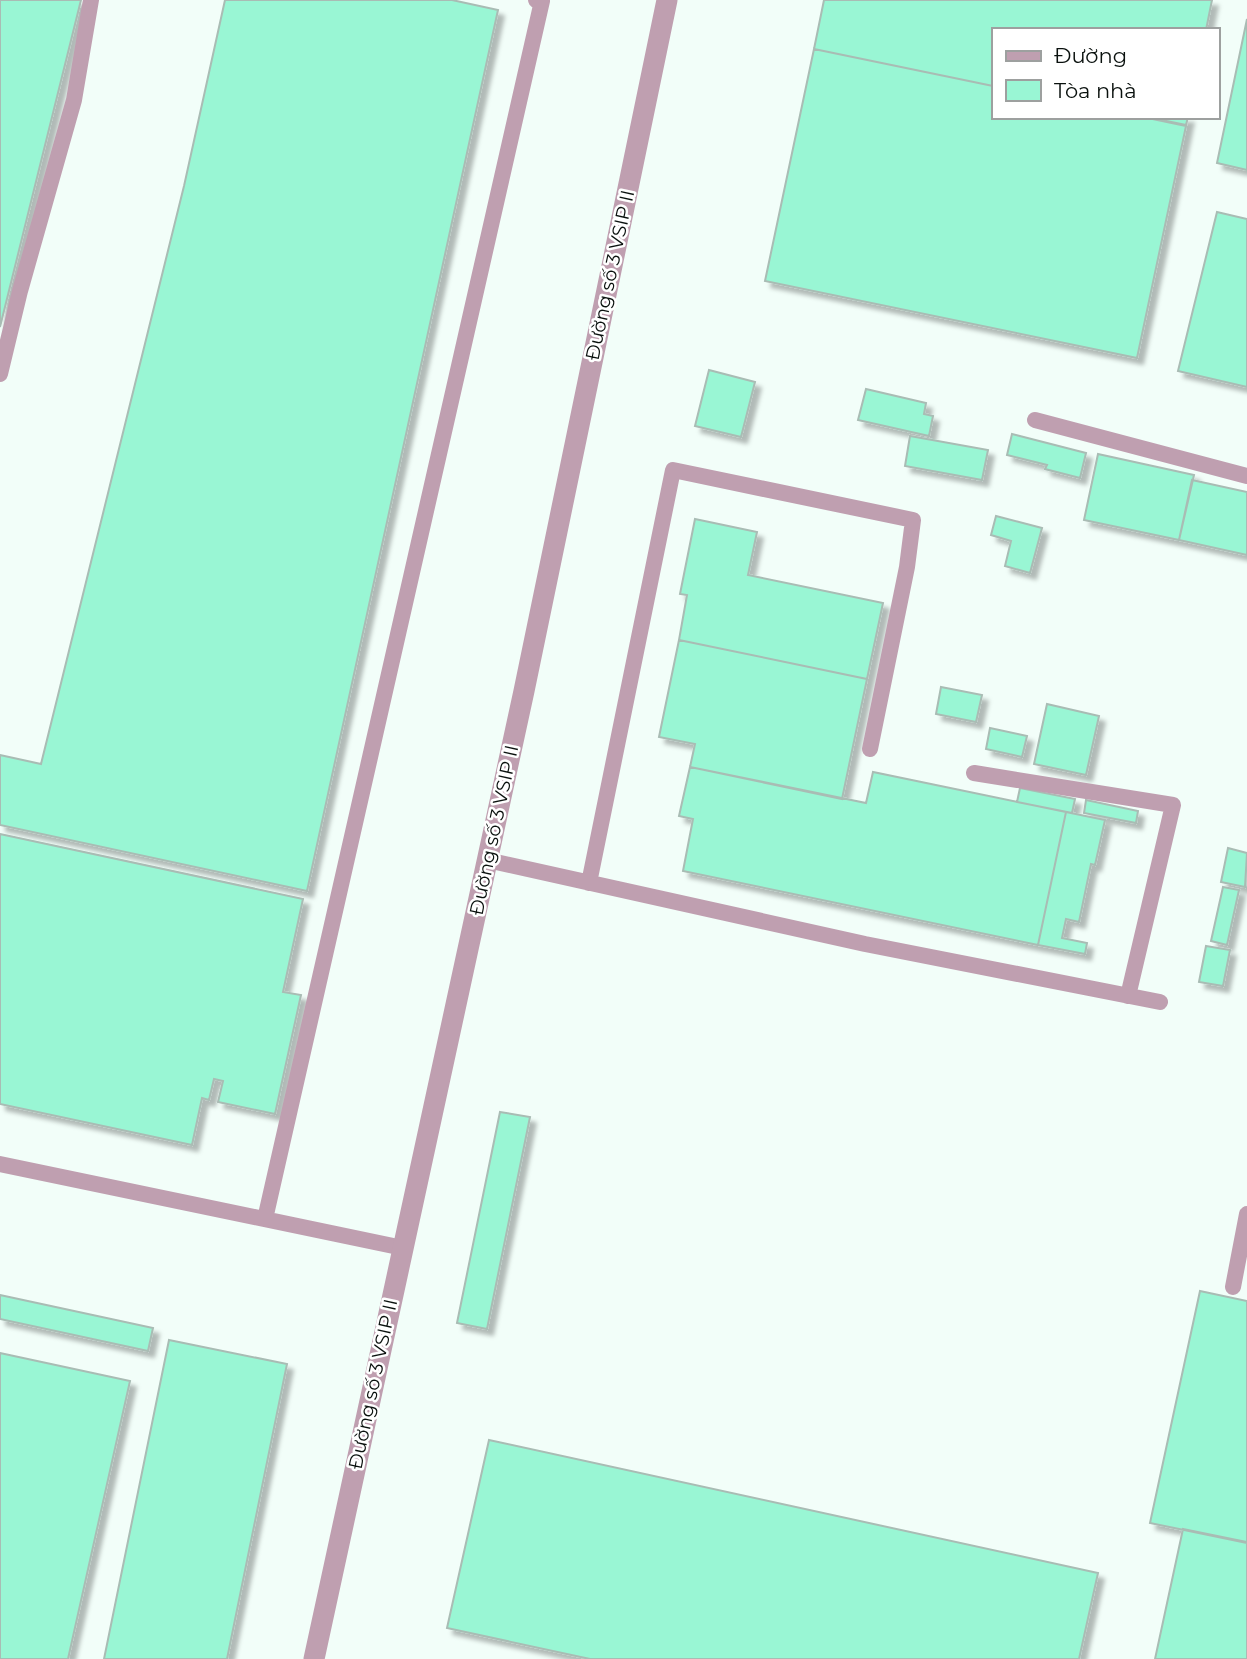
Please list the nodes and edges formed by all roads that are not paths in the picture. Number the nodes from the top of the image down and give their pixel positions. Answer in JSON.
{"nodes":[{"id":1,"x":91,"y":0,"type":"edge"},
{"id":2,"x":536,"y":0,"type":"edge"},
{"id":3,"x":667,"y":0,"type":"edge"},
{"id":4,"x":0,"y":374,"type":"edge"},
{"id":5,"x":1035,"y":419,"type":"dead end"},
{"id":6,"x":1247,"y":476,"type":"edge"},
{"id":7,"x":870,"y":749,"type":"dead end"},
{"id":8,"x":974,"y":773,"type":"dead end"},
{"id":9,"x":487,"y":860,"type":"junction"},
{"id":10,"x":589,"y":883,"type":"junction"},
{"id":11,"x":1129,"y":996,"type":"junction"},
{"id":12,"x":1160,"y":1002,"type":"dead end"},
{"id":13,"x":0,"y":1164,"type":"edge"},
{"id":14,"x":1247,"y":1214,"type":"edge"},
{"id":15,"x":265,"y":1219,"type":"junction"},
{"id":16,"x":403,"y":1248,"type":"junction"},
{"id":17,"x":1233,"y":1287,"type":"dead end"},
{"id":18,"x":314,"y":1659,"type":"edge"}],
"edges":[{"from":1,"to":4,"type":"lane"},
{"from":2,"to":15,"type":"lane"},
{"from":3,"to":9,"type":"street","name":"Đường số 3 VSIP II"},
{"from":5,"to":6,"type":"lane"},
{"from":7,"to":10,"type":"lane"},
{"from":8,"to":11,"type":"lane"},
{"from":9,"to":10,"type":"lane"},
{"from":9,"to":16,"type":"street","name":"Đường số 3 VSIP II"},
{"from":10,"to":11,"type":"lane"},
{"from":11,"to":12,"type":"lane"},
{"from":13,"to":15,"type":"lane"},
{"from":14,"to":17,"type":"lane"},
{"from":15,"to":16,"type":"lane"},
{"from":16,"to":18,"type":"street","name":"Đường số 3 VSIP II"}]}
